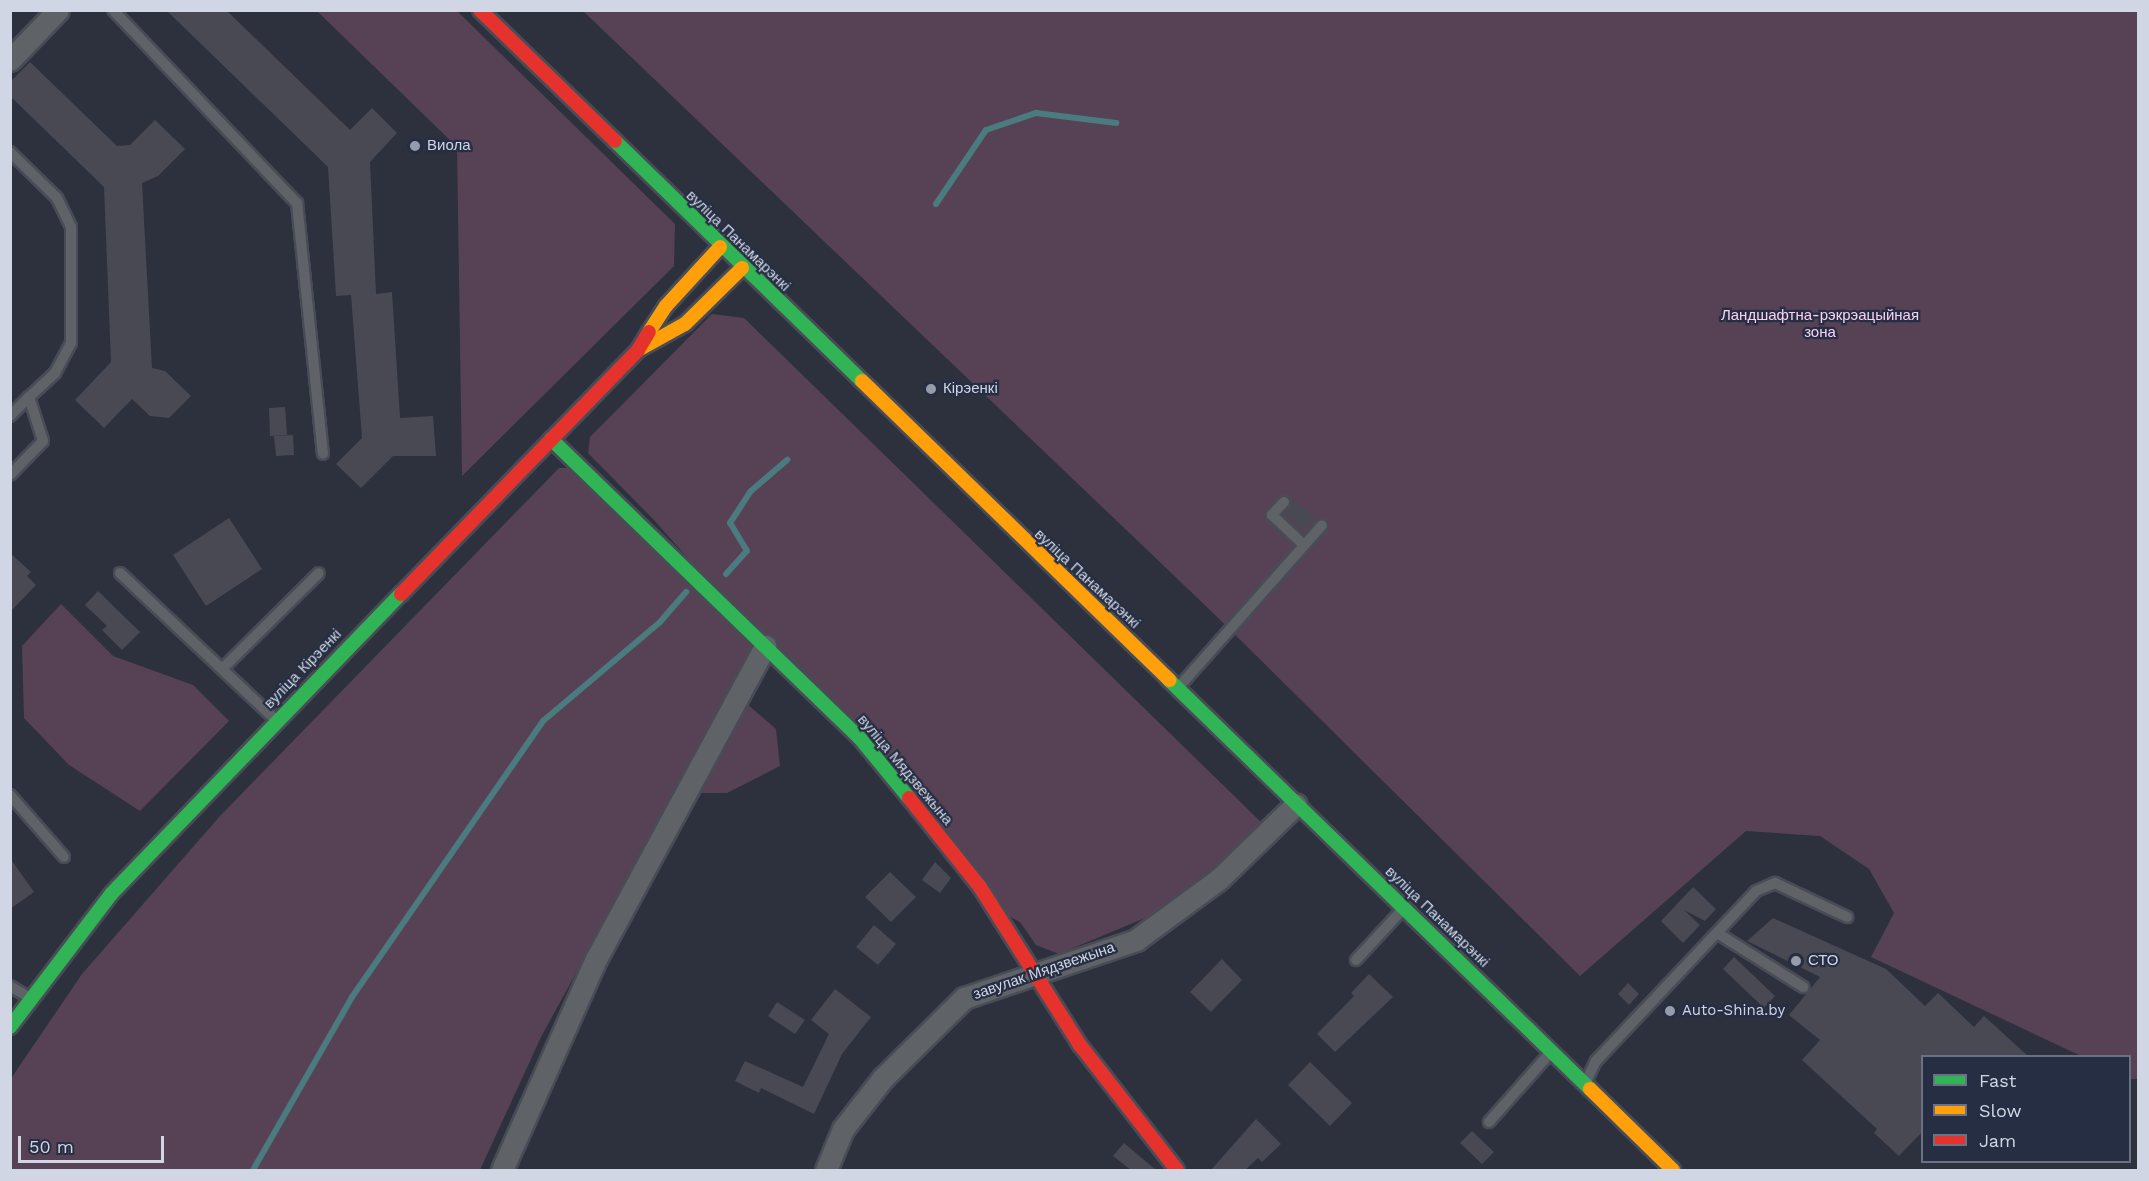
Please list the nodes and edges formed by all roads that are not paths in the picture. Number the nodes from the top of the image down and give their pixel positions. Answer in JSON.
{"nodes":[{"id":1,"x":58,"y":10,"type":"edge"},
{"id":2,"x":112,"y":10,"type":"edge"},
{"id":3,"x":480,"y":10,"type":"edge"},
{"id":4,"x":10,"y":60,"type":"edge"},
{"id":5,"x":10,"y":152,"type":"edge"},
{"id":6,"x":720,"y":247,"type":"junction"},
{"id":7,"x":742,"y":268,"type":"junction"},
{"id":8,"x":638,"y":350,"type":"junction"},
{"id":9,"x":29,"y":397,"type":"junction"},
{"id":10,"x":10,"y":416,"type":"edge"},
{"id":11,"x":552,"y":439,"type":"junction"},
{"id":12,"x":323,"y":454,"type":"dead end"},
{"id":13,"x":10,"y":475,"type":"edge"},
{"id":14,"x":1284,"y":502,"type":"dead end"},
{"id":15,"x":1322,"y":525,"type":"dead end"},
{"id":16,"x":1304,"y":545,"type":"junction"},
{"id":17,"x":120,"y":573,"type":"dead end"},
{"id":18,"x":319,"y":573,"type":"dead end"},
{"id":19,"x":765,"y":646,"type":"junction"},
{"id":20,"x":222,"y":669,"type":"junction"},
{"id":21,"x":1178,"y":688,"type":"junction"},
{"id":22,"x":276,"y":720,"type":"junction"},
{"id":23,"x":10,"y":795,"type":"edge"},
{"id":24,"x":1296,"y":804,"type":"junction"},
{"id":25,"x":64,"y":857,"type":"dead end"},
{"id":26,"x":1404,"y":908,"type":"junction"},
{"id":27,"x":1846,"y":917,"type":"dead end"},
{"id":28,"x":1718,"y":933,"type":"junction"},
{"id":29,"x":1356,"y":960,"type":"dead end"},
{"id":30,"x":1033,"y":975,"type":"junction"},
{"id":31,"x":10,"y":986,"type":"edge"},
{"id":32,"x":1803,"y":987,"type":"dead end"},
{"id":33,"x":30,"y":998,"type":"junction"},
{"id":34,"x":10,"y":1027,"type":"edge"},
{"id":35,"x":1552,"y":1052,"type":"junction"},
{"id":36,"x":1585,"y":1085,"type":"junction"},
{"id":37,"x":1489,"y":1122,"type":"dead end"},
{"id":38,"x":502,"y":1170,"type":"edge"},
{"id":39,"x":826,"y":1170,"type":"edge"},
{"id":40,"x":1178,"y":1170,"type":"edge"},
{"id":41,"x":1673,"y":1170,"type":"edge"}],
"edges":[{"from":1,"to":4,"type":"street"},
{"from":2,"to":12,"type":"lane"},
{"from":3,"to":6,"type":"street","name":"вуліца Панамарэнкі"},
{"from":5,"to":9,"type":"lane"},
{"from":6,"to":7,"type":"street","name":"вуліца Панамарэнкі"},
{"from":6,"to":8,"type":"street","name":"вуліца Кірэенкі"},
{"from":7,"to":8,"type":"street","name":"вуліца Кірэенкі"},
{"from":7,"to":21,"type":"street","name":"вуліца Панамарэнкі"},
{"from":8,"to":11,"type":"street","name":"вуліца Кірэенкі"},
{"from":9,"to":10,"type":"lane"},
{"from":9,"to":13,"type":"lane"},
{"from":11,"to":19,"type":"street","name":"вуліца Мядзвежына"},
{"from":11,"to":22,"type":"street","name":"вуліца Кірэенкі"},
{"from":14,"to":16,"type":"lane"},
{"from":15,"to":16,"type":"lane"},
{"from":16,"to":21,"type":"lane"},
{"from":17,"to":20,"type":"lane"},
{"from":18,"to":20,"type":"lane"},
{"from":19,"to":30,"type":"street","name":"вуліца Мядзвежына"},
{"from":19,"to":38,"type":"street"},
{"from":20,"to":22,"type":"lane"},
{"from":21,"to":24,"type":"street","name":"вуліца Панамарэнкі"},
{"from":22,"to":33,"type":"street","name":"вуліца Кірэенкі"},
{"from":23,"to":25,"type":"lane"},
{"from":24,"to":26,"type":"street","name":"вуліца Панамарэнкі"},
{"from":24,"to":30,"type":"street","name":"завулак Мядзвежына"},
{"from":26,"to":29,"type":"lane"},
{"from":26,"to":35,"type":"street","name":"вуліца Панамарэнкі"},
{"from":27,"to":28,"type":"lane"},
{"from":28,"to":32,"type":"lane"},
{"from":28,"to":36,"type":"lane"},
{"from":30,"to":39,"type":"street","name":"завулак Мядзвежына"},
{"from":30,"to":40,"type":"street","name":"вуліца Мядзвежына"},
{"from":31,"to":33,"type":"lane"},
{"from":33,"to":34,"type":"street","name":"вуліца Кірэенкі"},
{"from":35,"to":36,"type":"street","name":"вуліца Панамарэнкі"},
{"from":35,"to":37,"type":"lane"},
{"from":36,"to":41,"type":"street","name":"вуліца Панамарэнкі"}]}
